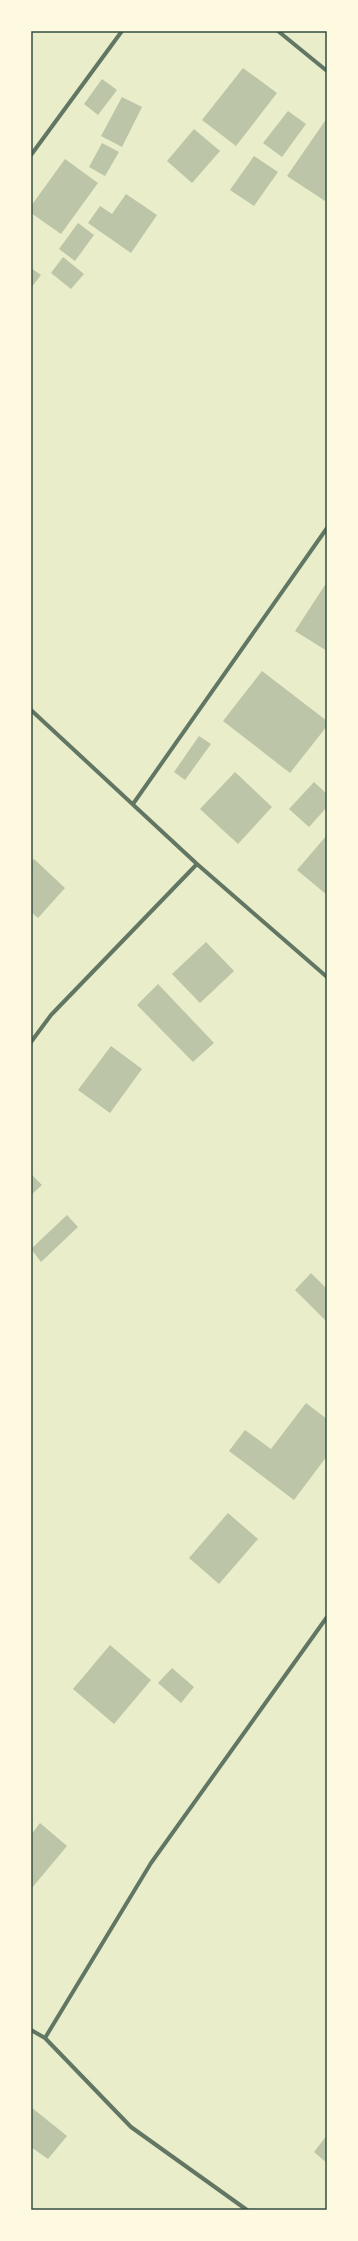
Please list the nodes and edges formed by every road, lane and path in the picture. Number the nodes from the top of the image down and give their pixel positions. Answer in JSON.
{"nodes":[{"id":1,"x":122,"y":31,"type":"edge"},
{"id":2,"x":278,"y":31,"type":"edge"},
{"id":3,"x":327,"y":71,"type":"edge"},
{"id":4,"x":31,"y":155,"type":"edge"},
{"id":5,"x":327,"y":528,"type":"edge"},
{"id":6,"x":31,"y":710,"type":"edge"},
{"id":7,"x":133,"y":804,"type":"junction"},
{"id":8,"x":197,"y":864,"type":"junction"},
{"id":9,"x":327,"y":977,"type":"edge"},
{"id":10,"x":31,"y":1042,"type":"edge"},
{"id":11,"x":327,"y":1617,"type":"edge"},
{"id":12,"x":31,"y":2030,"type":"edge"},
{"id":13,"x":45,"y":2038,"type":"junction"},
{"id":14,"x":247,"y":2210,"type":"edge"}],
"edges":[{"from":1,"to":4,"type":"street"},
{"from":2,"to":3,"type":"street"},
{"from":5,"to":7,"type":"street"},
{"from":6,"to":7,"type":"street"},
{"from":7,"to":8,"type":"street"},
{"from":8,"to":9,"type":"street"},
{"from":8,"to":10,"type":"street"},
{"from":11,"to":13,"type":"street"},
{"from":12,"to":13,"type":"street"},
{"from":13,"to":14,"type":"street"}]}
